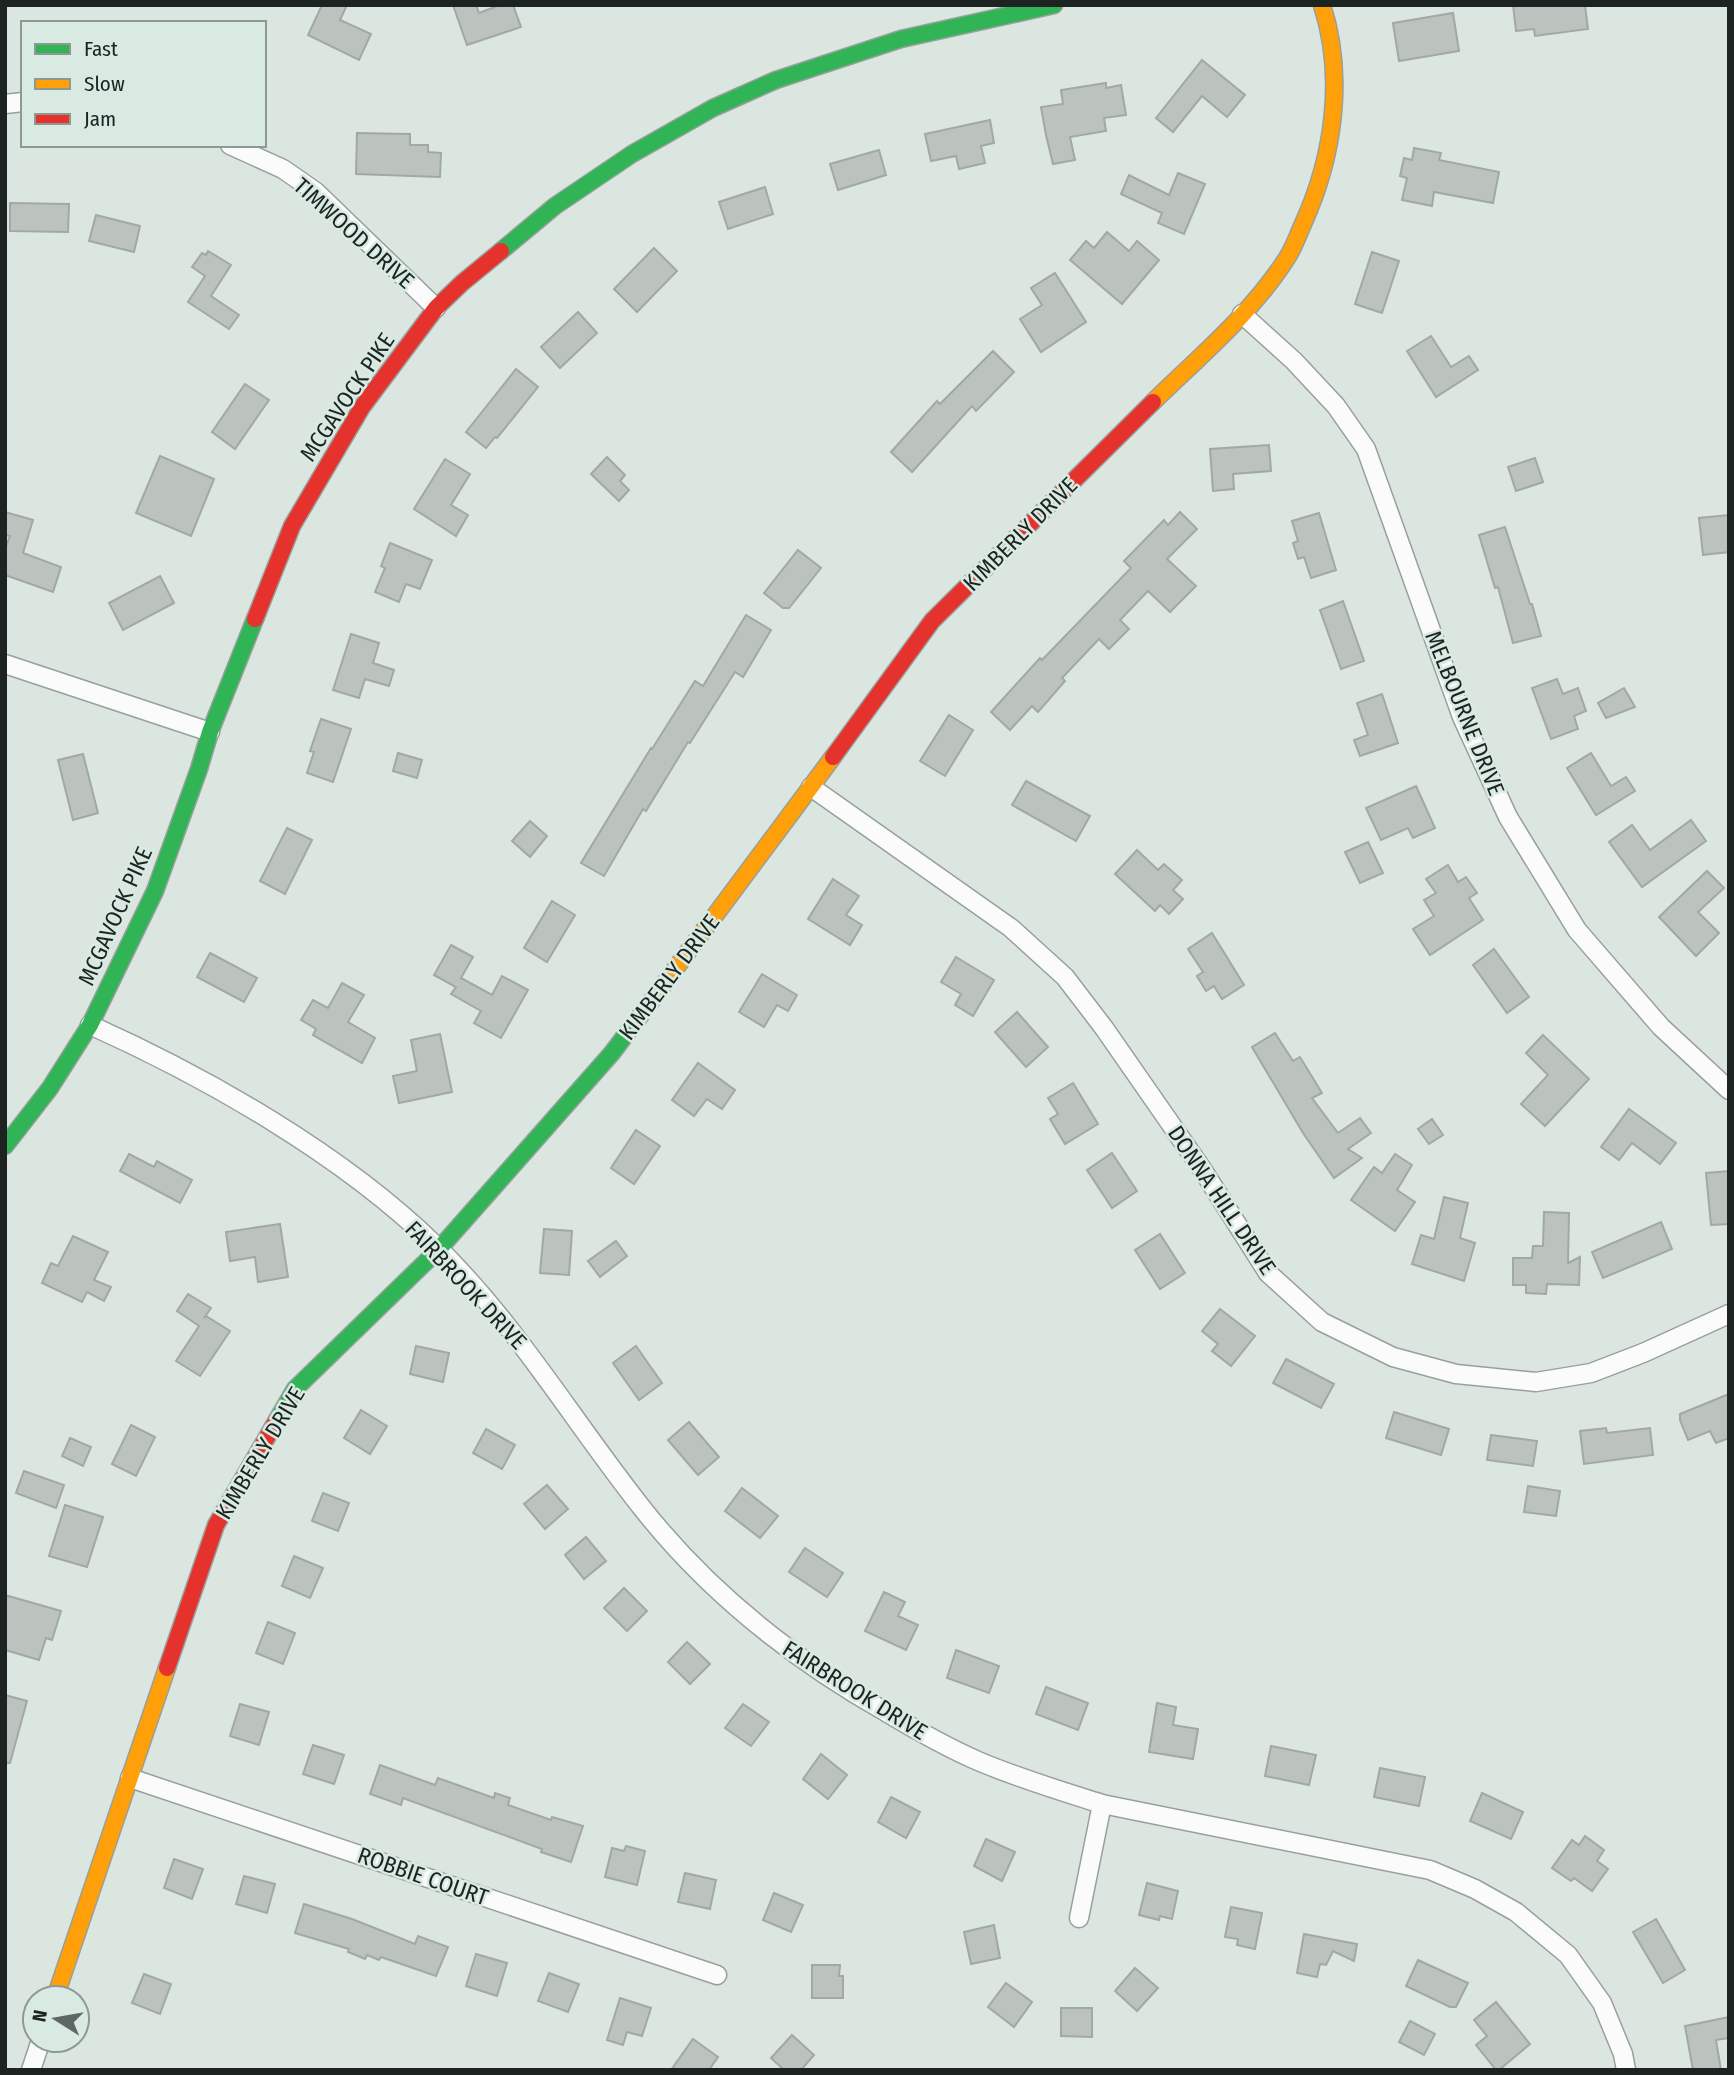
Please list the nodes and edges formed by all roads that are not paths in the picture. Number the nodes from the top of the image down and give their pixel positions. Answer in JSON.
{"nodes":[{"id":1,"x":1054,"y":5,"type":"edge"},
{"id":2,"x":1322,"y":5,"type":"edge"},
{"id":3,"x":234,"y":147,"type":"edge"},
{"id":4,"x":436,"y":308,"type":"junction"},
{"id":5,"x":1242,"y":314,"type":"junction"},
{"id":6,"x":5,"y":664,"type":"edge"},
{"id":7,"x":210,"y":732,"type":"junction"},
{"id":8,"x":811,"y":788,"type":"junction"},
{"id":9,"x":90,"y":1025,"type":"junction"},
{"id":10,"x":1729,"y":1090,"type":"edge"},
{"id":11,"x":5,"y":1146,"type":"edge"},
{"id":12,"x":439,"y":1249,"type":"junction"},
{"id":13,"x":1729,"y":1314,"type":"edge"},
{"id":14,"x":130,"y":1778,"type":"junction"},
{"id":15,"x":1102,"y":1804,"type":"junction"},
{"id":16,"x":1079,"y":1918,"type":"dead end"},
{"id":17,"x":717,"y":1975,"type":"dead end"},
{"id":18,"x":60,"y":1984,"type":"edge"},
{"id":19,"x":1626,"y":2070,"type":"edge"}],
"edges":[{"from":1,"to":4,"type":"street","name":"MCGAVOCK PIKE"},
{"from":2,"to":5,"type":"street","name":"KIMBERLY DRIVE"},
{"from":3,"to":4,"type":"street","name":"TIMWOOD DRIVE"},
{"from":4,"to":7,"type":"street","name":"MCGAVOCK PIKE"},
{"from":5,"to":8,"type":"street","name":"KIMBERLY DRIVE"},
{"from":5,"to":10,"type":"street","name":"MELBOURNE DRIVE"},
{"from":6,"to":7,"type":"street"},
{"from":7,"to":9,"type":"street","name":"MCGAVOCK PIKE"},
{"from":8,"to":12,"type":"street","name":"KIMBERLY DRIVE"},
{"from":8,"to":13,"type":"street","name":"DONNA HILL DRIVE"},
{"from":9,"to":11,"type":"street","name":"MCGAVOCK PIKE"},
{"from":9,"to":12,"type":"street","name":"FAIRBROOK DRIVE"},
{"from":12,"to":14,"type":"street","name":"KIMBERLY DRIVE"},
{"from":12,"to":15,"type":"street","name":"FAIRBROOK DRIVE"},
{"from":14,"to":17,"type":"street","name":"ROBBIE COURT"},
{"from":14,"to":18,"type":"street","name":"KIMBERLY DRIVE"},
{"from":15,"to":16,"type":"street"},
{"from":15,"to":19,"type":"street","name":"FAIRBROOK DRIVE"}]}
